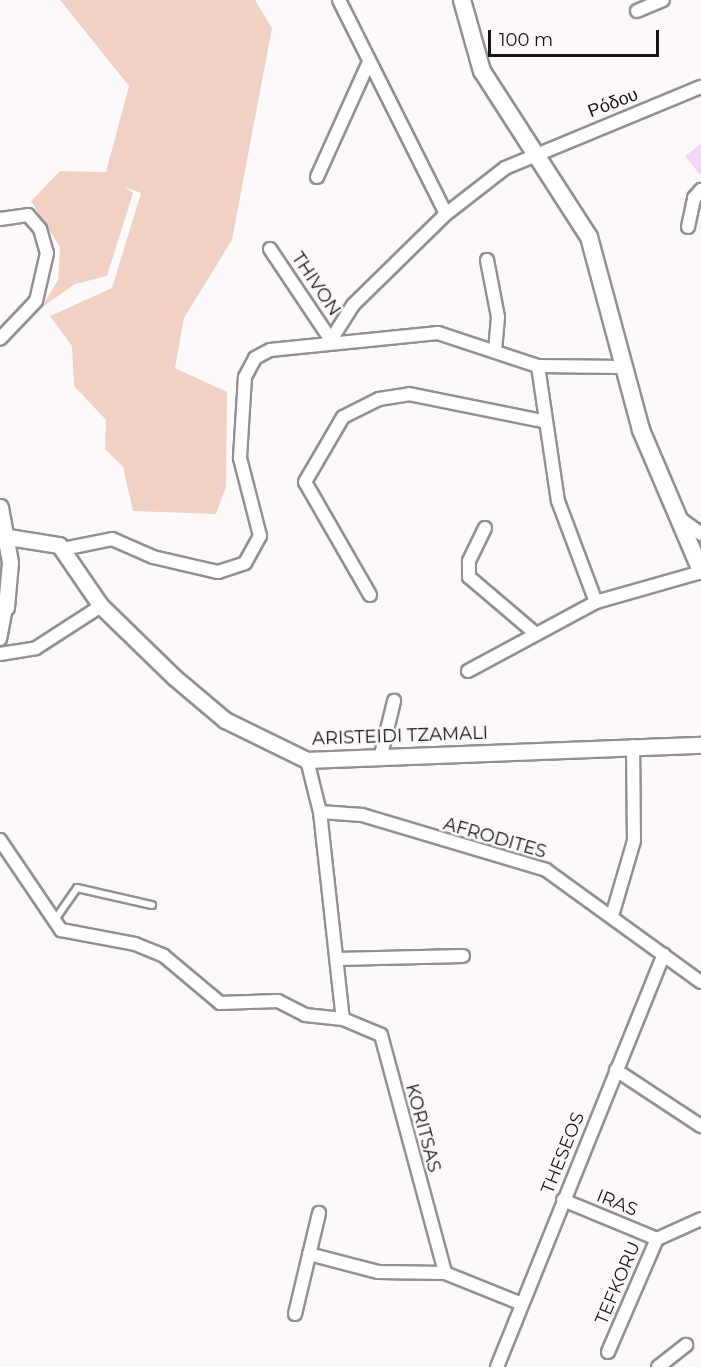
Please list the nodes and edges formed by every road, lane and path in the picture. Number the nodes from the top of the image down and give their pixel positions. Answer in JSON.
{"nodes":[{"id":1,"x":339,"y":0,"type":"edge"},
{"id":2,"x":462,"y":0,"type":"edge"},
{"id":3,"x":663,"y":0,"type":"edge"},
{"id":4,"x":637,"y":10,"type":"dead end"},
{"id":5,"x":369,"y":62,"type":"junction"},
{"id":6,"x":699,"y":91,"type":"edge"},
{"id":7,"x":537,"y":151,"type":"junction"},
{"id":8,"x":317,"y":177,"type":"dead end"},
{"id":9,"x":701,"y":190,"type":"edge"},
{"id":10,"x":446,"y":214,"type":"junction"},
{"id":11,"x":0,"y":219,"type":"edge"},
{"id":12,"x":688,"y":226,"type":"dead end"},
{"id":13,"x":270,"y":249,"type":"dead end"},
{"id":14,"x":487,"y":260,"type":"dead end"},
{"id":15,"x":0,"y":339,"type":"edge"},
{"id":16,"x":331,"y":340,"type":"junction"},
{"id":17,"x":495,"y":349,"type":"junction"},
{"id":18,"x":538,"y":366,"type":"junction"},
{"id":19,"x":624,"y":366,"type":"junction"},
{"id":20,"x":543,"y":421,"type":"junction"},
{"id":21,"x":0,"y":507,"type":"edge"},
{"id":22,"x":677,"y":516,"type":"junction"},
{"id":23,"x":485,"y":528,"type":"dead end"},
{"id":24,"x":701,"y":534,"type":"edge"},
{"id":25,"x":8,"y":537,"type":"junction"},
{"id":26,"x":63,"y":549,"type":"junction"},
{"id":27,"x":701,"y":572,"type":"edge"},
{"id":28,"x":370,"y":595,"type":"dead end"},
{"id":29,"x":596,"y":602,"type":"junction"},
{"id":30,"x":3,"y":606,"type":"edge"},
{"id":31,"x":101,"y":606,"type":"junction"},
{"id":32,"x":536,"y":634,"type":"junction"},
{"id":33,"x":0,"y":639,"type":"edge"},
{"id":34,"x":0,"y":654,"type":"edge"},
{"id":35,"x":468,"y":671,"type":"dead end"},
{"id":36,"x":393,"y":701,"type":"dead end"},
{"id":37,"x":701,"y":745,"type":"edge"},
{"id":38,"x":633,"y":746,"type":"junction"},
{"id":39,"x":380,"y":759,"type":"junction"},
{"id":40,"x":308,"y":760,"type":"junction"},
{"id":41,"x":320,"y":812,"type":"junction"},
{"id":42,"x":0,"y":840,"type":"edge"},
{"id":43,"x":152,"y":905,"type":"dead end"},
{"id":44,"x":612,"y":916,"type":"junction"},
{"id":45,"x":52,"y":924,"type":"junction"},
{"id":46,"x":664,"y":954,"type":"junction"},
{"id":47,"x":463,"y":956,"type":"dead end"},
{"id":48,"x":337,"y":959,"type":"junction"},
{"id":49,"x":701,"y":982,"type":"edge"},
{"id":50,"x":343,"y":1019,"type":"junction"},
{"id":51,"x":616,"y":1070,"type":"junction"},
{"id":52,"x":701,"y":1126,"type":"edge"},
{"id":53,"x":563,"y":1200,"type":"junction"},
{"id":54,"x":319,"y":1213,"type":"dead end"},
{"id":55,"x":701,"y":1219,"type":"edge"},
{"id":56,"x":657,"y":1239,"type":"junction"},
{"id":57,"x":309,"y":1254,"type":"junction"},
{"id":58,"x":445,"y":1273,"type":"junction"},
{"id":59,"x":522,"y":1304,"type":"junction"},
{"id":60,"x":295,"y":1314,"type":"dead end"},
{"id":61,"x":686,"y":1345,"type":"dead end"},
{"id":62,"x":608,"y":1352,"type":"dead end"},
{"id":63,"x":497,"y":1367,"type":"edge"},
{"id":64,"x":658,"y":1367,"type":"edge"}],
"edges":[{"from":1,"to":5,"type":"street"},
{"from":2,"to":7,"type":"main road"},
{"from":3,"to":4,"type":"street"},
{"from":5,"to":8,"type":"street"},
{"from":5,"to":10,"type":"street"},
{"from":6,"to":7,"type":"street","name":"Ρόδου"},
{"from":7,"to":10,"type":"street","name":"Ρόδου"},
{"from":7,"to":19,"type":"main road"},
{"from":9,"to":12,"type":"street"},
{"from":10,"to":16,"type":"street","name":"Ρόδου"},
{"from":11,"to":15,"type":"street"},
{"from":13,"to":16,"type":"street","name":"THIVON"},
{"from":14,"to":17,"type":"street"},
{"from":16,"to":17,"type":"street"},
{"from":16,"to":26,"type":"street"},
{"from":17,"to":18,"type":"street"},
{"from":18,"to":19,"type":"street"},
{"from":18,"to":20,"type":"street"},
{"from":19,"to":22,"type":"main road"},
{"from":20,"to":28,"type":"street"},
{"from":20,"to":29,"type":"street"},
{"from":21,"to":25,"type":"street"},
{"from":22,"to":24,"type":"street"},
{"from":22,"to":27,"type":"main road"},
{"from":23,"to":32,"type":"street"},
{"from":25,"to":26,"type":"street"},
{"from":25,"to":30,"type":"street"},
{"from":26,"to":31,"type":"street","name":"ARISTEIDI TZAMALI"},
{"from":27,"to":29,"type":"street"},
{"from":29,"to":32,"type":"street"},
{"from":30,"to":33,"type":"street"},
{"from":31,"to":34,"type":"street"},
{"from":31,"to":40,"type":"street","name":"ARISTEIDI TZAMALI"},
{"from":32,"to":35,"type":"street"},
{"from":36,"to":39,"type":"street"},
{"from":37,"to":38,"type":"street","name":"ARISTEIDI TZAMALI"},
{"from":38,"to":39,"type":"street","name":"ARISTEIDI TZAMALI"},
{"from":38,"to":44,"type":"street"},
{"from":39,"to":40,"type":"street","name":"ARISTEIDI TZAMALI"},
{"from":40,"to":41,"type":"street"},
{"from":41,"to":44,"type":"street","name":"AFRODITES"},
{"from":41,"to":48,"type":"street"},
{"from":42,"to":45,"type":"street"},
{"from":43,"to":45,"type":"lane"},
{"from":44,"to":46,"type":"street","name":"AFRODITES"},
{"from":45,"to":50,"type":"street","name":"KORITSAS"},
{"from":46,"to":49,"type":"street","name":"AFRODITES"},
{"from":46,"to":51,"type":"street","name":"THESEOS"},
{"from":47,"to":48,"type":"street"},
{"from":48,"to":50,"type":"street"},
{"from":50,"to":58,"type":"street","name":"KORITSAS"},
{"from":51,"to":52,"type":"street"},
{"from":51,"to":53,"type":"street","name":"THESEOS"},
{"from":53,"to":56,"type":"street","name":"IRAS"},
{"from":53,"to":59,"type":"street","name":"THESEOS"},
{"from":54,"to":57,"type":"street"},
{"from":55,"to":56,"type":"street","name":"TEFKORU"},
{"from":56,"to":62,"type":"street","name":"TEFKORU"},
{"from":57,"to":58,"type":"street"},
{"from":57,"to":60,"type":"street"},
{"from":58,"to":59,"type":"street"},
{"from":59,"to":63,"type":"street","name":"THESEOS"},
{"from":61,"to":64,"type":"street"}]}
